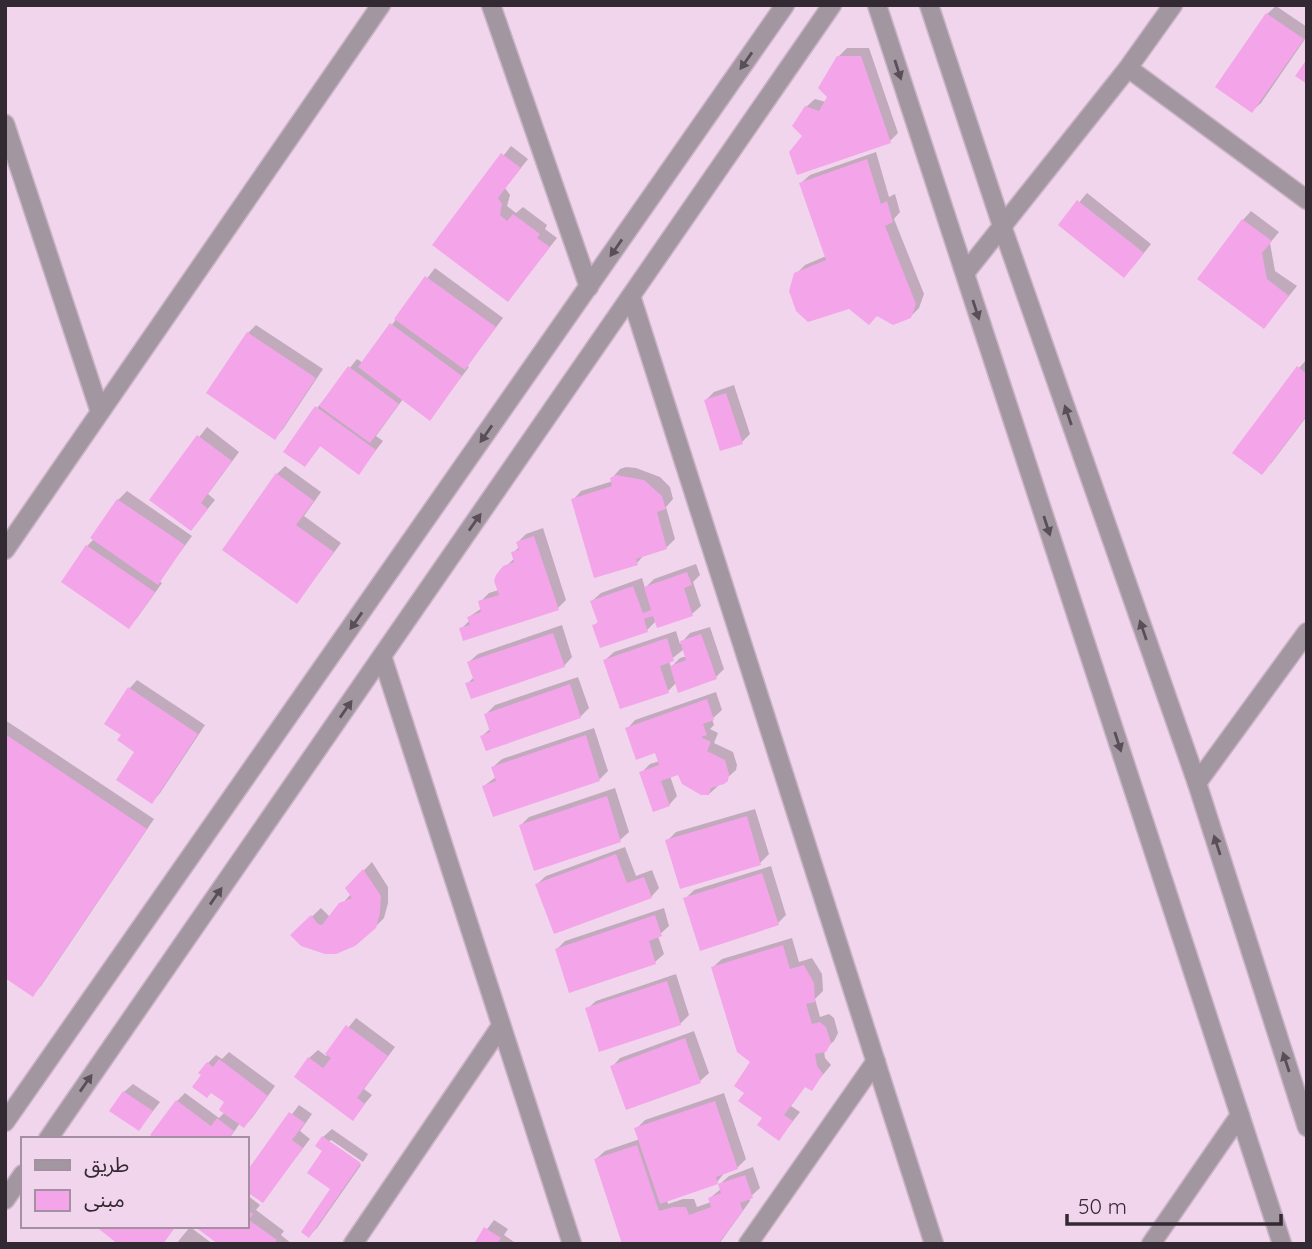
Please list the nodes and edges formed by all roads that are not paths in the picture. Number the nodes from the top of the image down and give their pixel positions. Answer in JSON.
{"nodes":[{"id":1,"x":381,"y":5,"type":"edge"},
{"id":2,"x":491,"y":5,"type":"edge"},
{"id":3,"x":785,"y":5,"type":"edge"},
{"id":4,"x":832,"y":5,"type":"edge"},
{"id":5,"x":877,"y":5,"type":"edge"},
{"id":6,"x":929,"y":5,"type":"edge"},
{"id":7,"x":1173,"y":5,"type":"edge"},
{"id":8,"x":1128,"y":68,"type":"junction"},
{"id":9,"x":5,"y":124,"type":"edge"},
{"id":10,"x":1307,"y":200,"type":"edge"},
{"id":11,"x":1002,"y":226,"type":"junction"},
{"id":12,"x":965,"y":273,"type":"junction"},
{"id":13,"x":589,"y":287,"type":"junction"},
{"id":14,"x":631,"y":296,"type":"junction"},
{"id":15,"x":100,"y":412,"type":"junction"},
{"id":16,"x":5,"y":550,"type":"edge"},
{"id":17,"x":1307,"y":632,"type":"edge"},
{"id":18,"x":382,"y":656,"type":"junction"},
{"id":19,"x":1197,"y":783,"type":"junction"},
{"id":20,"x":501,"y":1026,"type":"junction"},
{"id":21,"x":876,"y":1061,"type":"junction"},
{"id":22,"x":1240,"y":1115,"type":"junction"},
{"id":23,"x":5,"y":1122,"type":"edge"},
{"id":24,"x":1307,"y":1127,"type":"edge"},
{"id":25,"x":48,"y":1137,"type":"edge"},
{"id":26,"x":21,"y":1176,"type":"edge"},
{"id":27,"x":6,"y":1193,"type":"edge"},
{"id":28,"x":353,"y":1244,"type":"edge"},
{"id":29,"x":572,"y":1244,"type":"edge"},
{"id":30,"x":748,"y":1244,"type":"edge"},
{"id":31,"x":934,"y":1244,"type":"edge"},
{"id":32,"x":1151,"y":1244,"type":"edge"},
{"id":33,"x":1282,"y":1244,"type":"edge"}],
"edges":[{"from":1,"to":15,"type":"street"},
{"from":2,"to":13,"type":"street"},
{"from":3,"to":13,"type":"street","one_way":true},
{"from":4,"to":14,"type":"street"},
{"from":5,"to":12,"type":"street","one_way":true},
{"from":6,"to":11,"type":"street"},
{"from":7,"to":8,"type":"street"},
{"from":8,"to":10,"type":"street"},
{"from":8,"to":11,"type":"street"},
{"from":9,"to":15,"type":"street"},
{"from":11,"to":12,"type":"street"},
{"from":19,"to":11,"type":"street","one_way":true},
{"from":12,"to":22,"type":"street","one_way":true},
{"from":13,"to":23,"type":"street","one_way":true},
{"from":18,"to":14,"type":"street","one_way":true},
{"from":14,"to":21,"type":"street"},
{"from":15,"to":16,"type":"street"},
{"from":17,"to":19,"type":"street"},
{"from":18,"to":20,"type":"street"},
{"from":25,"to":18,"type":"street","one_way":true},
{"from":24,"to":19,"type":"street","one_way":true},
{"from":20,"to":28,"type":"street"},
{"from":20,"to":29,"type":"street"},
{"from":21,"to":30,"type":"street"},
{"from":21,"to":31,"type":"street"},
{"from":22,"to":32,"type":"street"},
{"from":22,"to":33,"type":"street"},
{"from":26,"to":27,"type":"street"}]}
